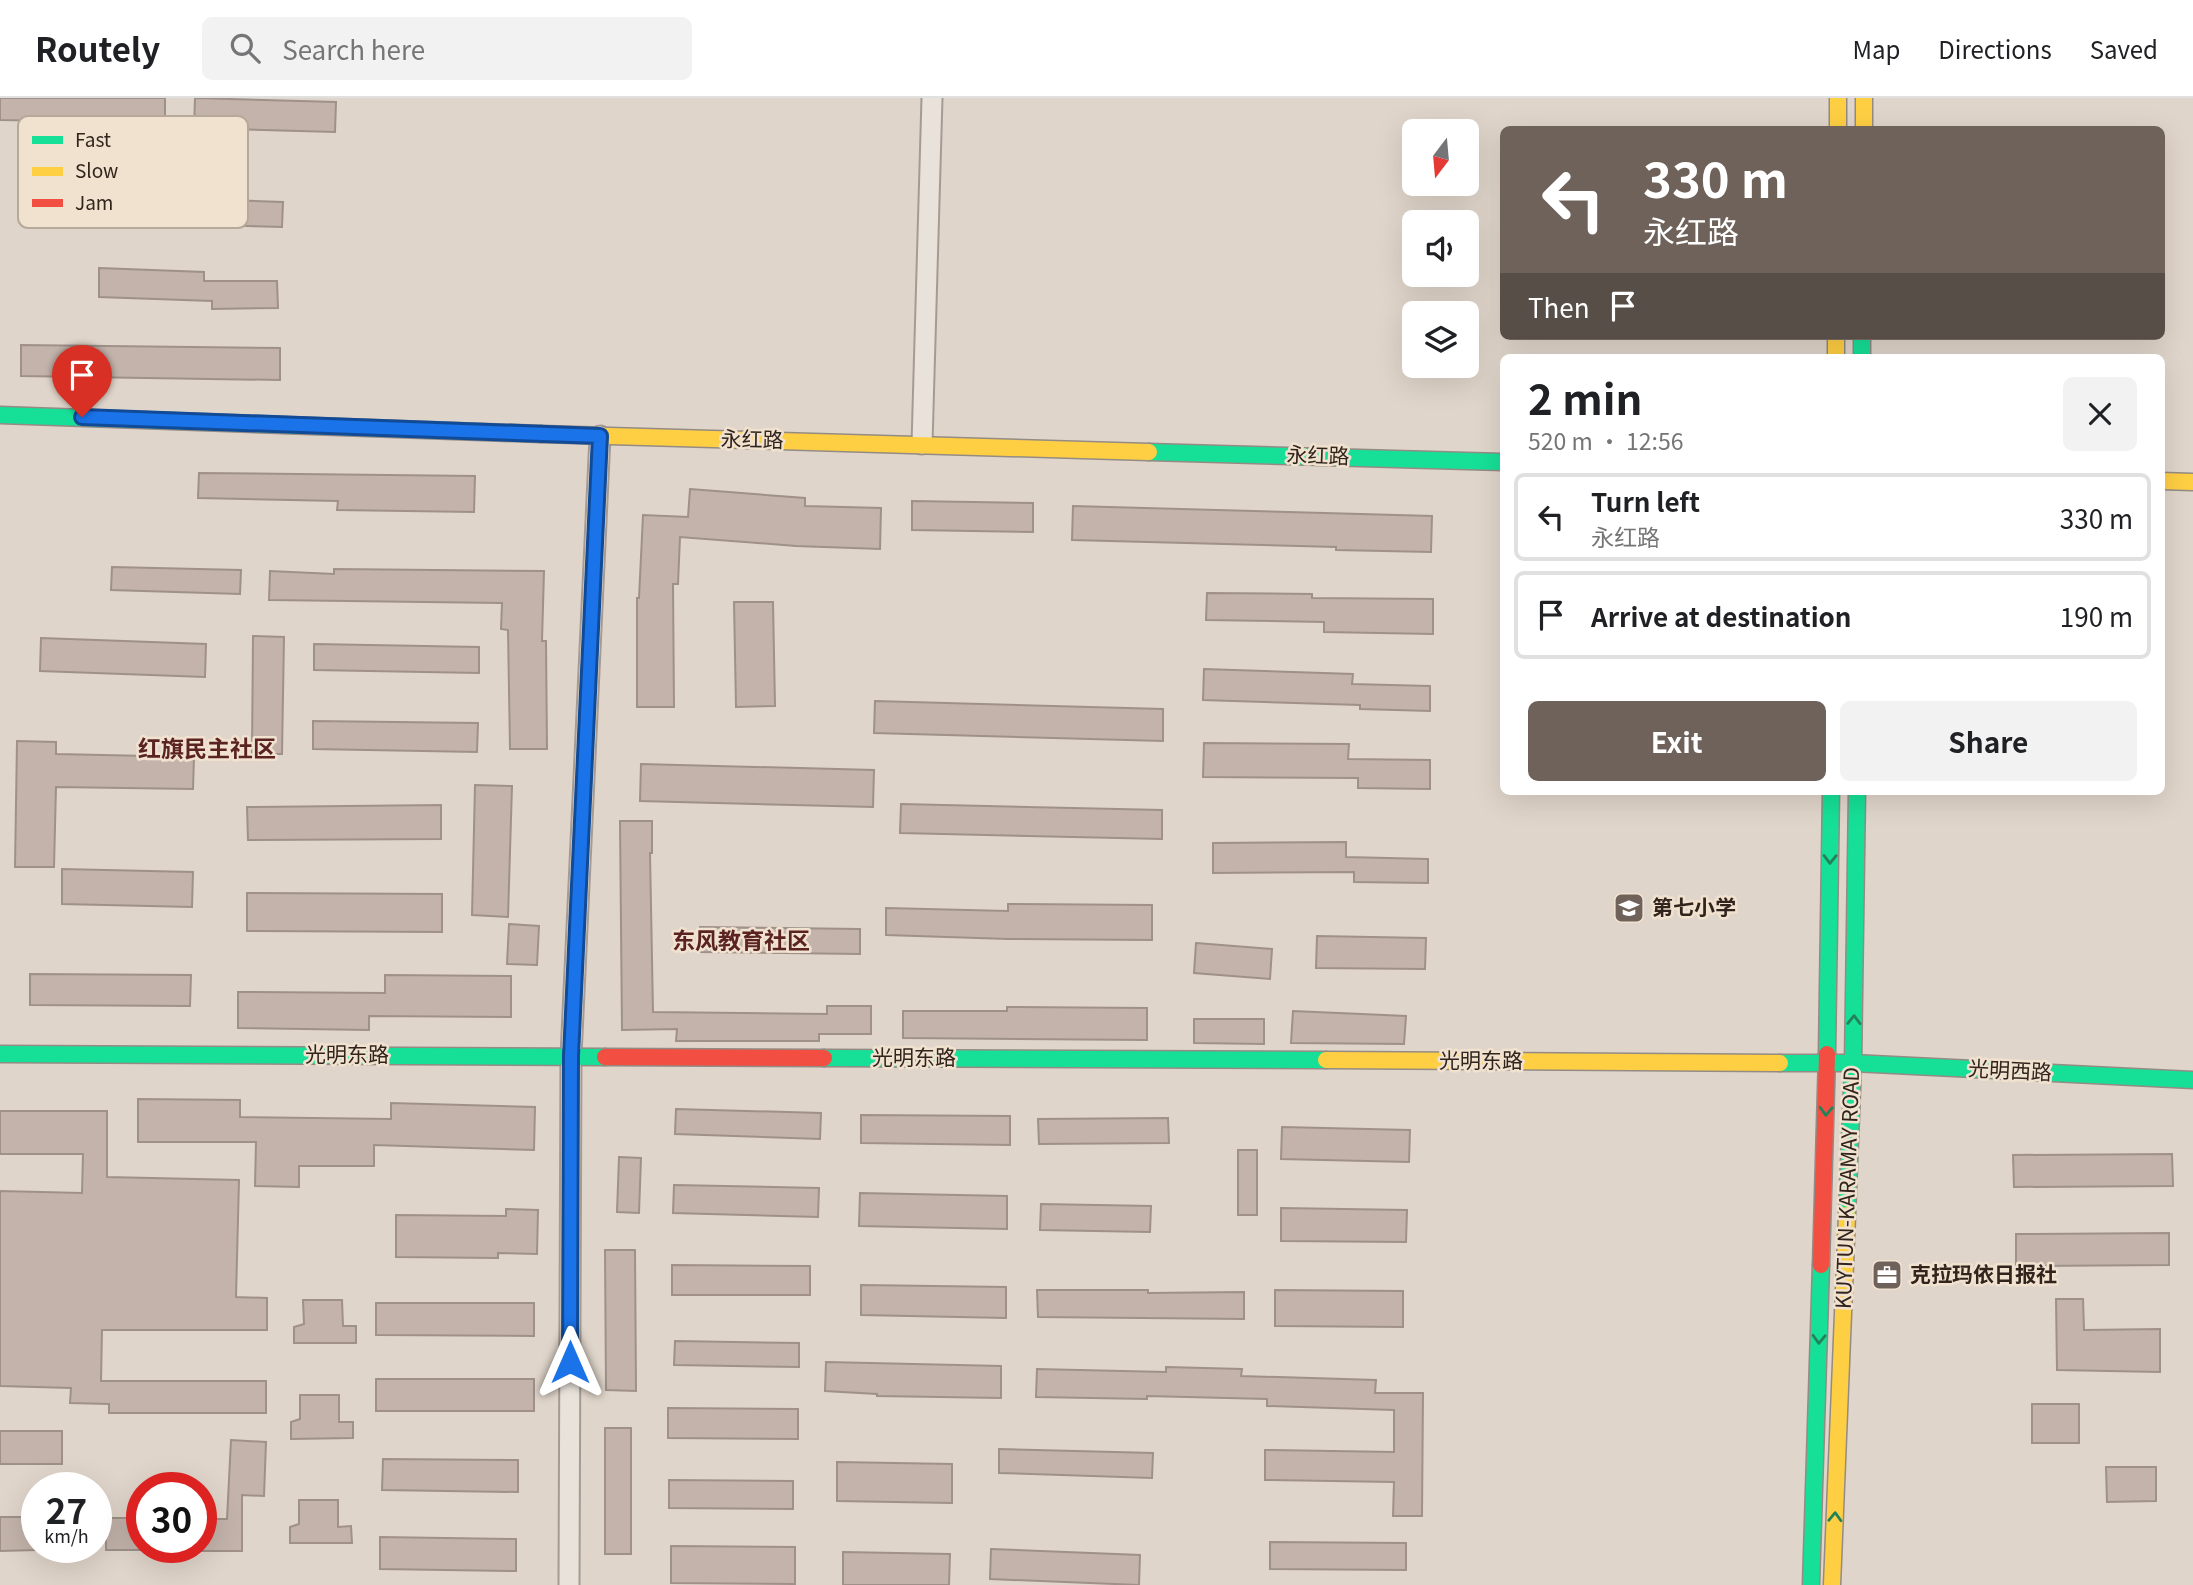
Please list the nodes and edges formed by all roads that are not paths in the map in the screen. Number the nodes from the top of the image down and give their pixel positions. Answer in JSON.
{"nodes":[{"id":1,"x":932,"y":98,"type":"edge"},
{"id":2,"x":1838,"y":98,"type":"edge"},
{"id":3,"x":1864,"y":98,"type":"edge"},
{"id":4,"x":1838,"y":126,"type":"edge"},
{"id":5,"x":1864,"y":126,"type":"edge"},
{"id":6,"x":0,"y":415,"type":"edge"},
{"id":7,"x":600,"y":436,"type":"junction"},
{"id":8,"x":922,"y":444,"type":"junction"},
{"id":9,"x":1500,"y":462,"type":"edge"},
{"id":10,"x":2165,"y":481,"type":"edge"},
{"id":11,"x":2193,"y":482,"type":"edge"},
{"id":12,"x":1831,"y":795,"type":"edge"},
{"id":13,"x":1857,"y":795,"type":"edge"},
{"id":14,"x":0,"y":1054,"type":"edge"},
{"id":15,"x":571,"y":1056,"type":"junction"},
{"id":16,"x":1828,"y":1063,"type":"junction"},
{"id":17,"x":1853,"y":1063,"type":"junction"},
{"id":18,"x":2193,"y":1080,"type":"edge"},
{"id":19,"x":569,"y":1585,"type":"edge"},
{"id":20,"x":1811,"y":1585,"type":"edge"},
{"id":21,"x":1832,"y":1585,"type":"edge"}],
"edges":[{"from":1,"to":8,"type":"street"},
{"from":2,"to":4,"type":"street"},
{"from":3,"to":5,"type":"street"},
{"from":6,"to":7,"type":"street","name":"永红路"},
{"from":7,"to":8,"type":"street","name":"永红路"},
{"from":7,"to":15,"type":"street"},
{"from":8,"to":9,"type":"street","name":"永红路"},
{"from":10,"to":11,"type":"street"},
{"from":12,"to":16,"type":"street","name":"KUYTUN-KARAMAY ROAD","one_way":true},
{"from":17,"to":13,"type":"street","name":"KUYTUN-KARAMAY ROAD","one_way":true},
{"from":14,"to":15,"type":"street","name":"光明东路"},
{"from":15,"to":16,"type":"street","name":"光明东路"},
{"from":15,"to":19,"type":"street"},
{"from":16,"to":17,"type":"street","name":"光明西路"},
{"from":16,"to":20,"type":"street","name":"KUYTUN-KARAMAY ROAD","one_way":true},
{"from":17,"to":18,"type":"street","name":"光明西路"},
{"from":21,"to":17,"type":"street","name":"KUYTUN-KARAMAY ROAD","one_way":true}]}
